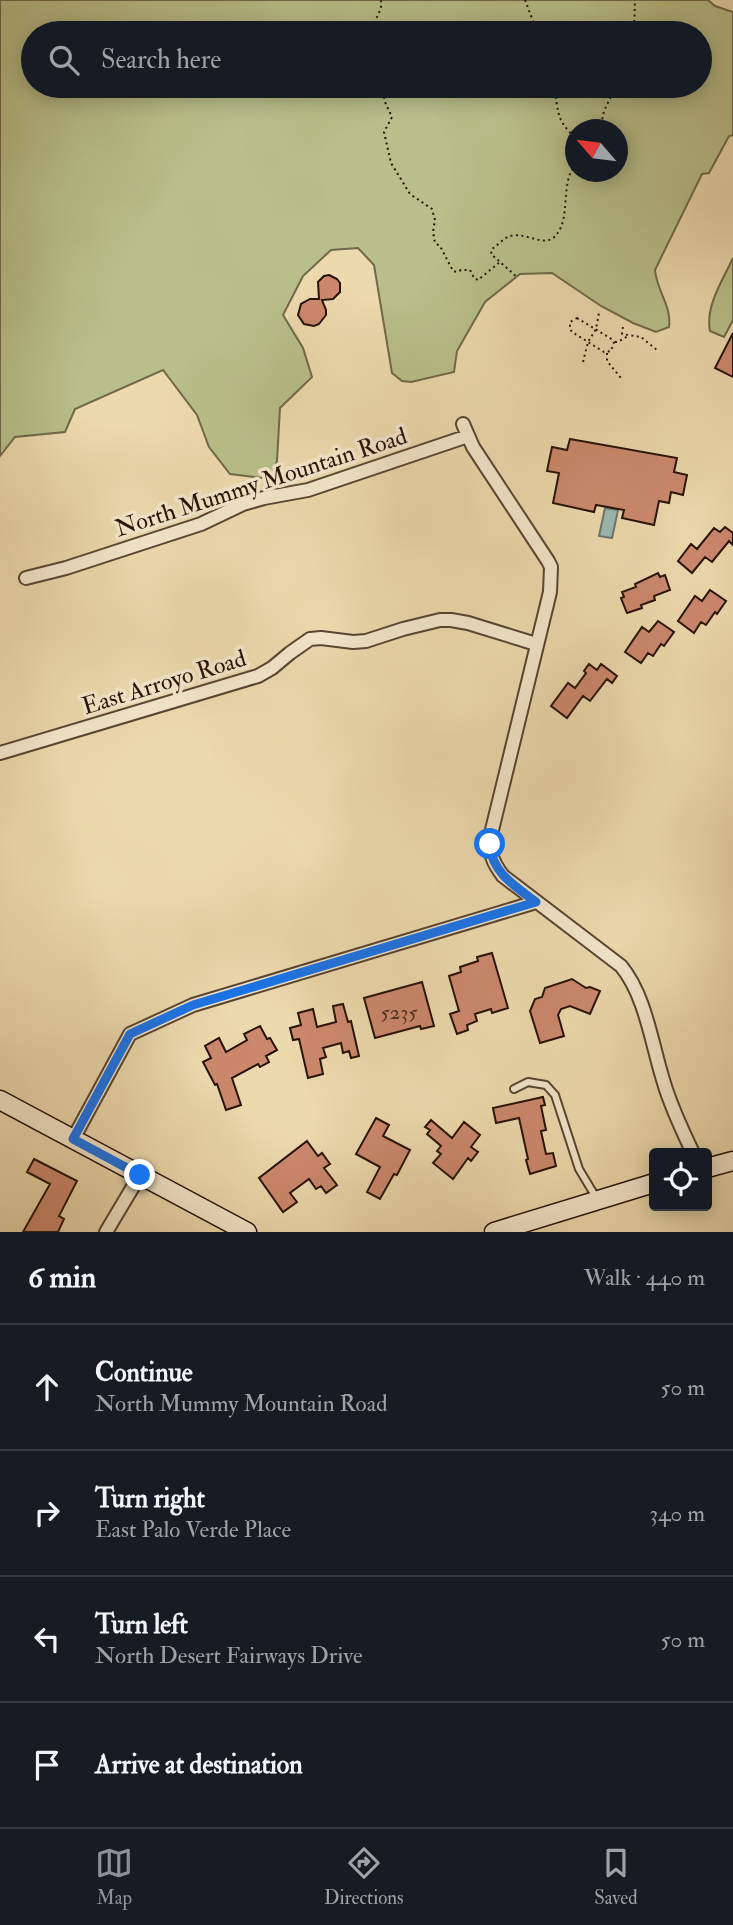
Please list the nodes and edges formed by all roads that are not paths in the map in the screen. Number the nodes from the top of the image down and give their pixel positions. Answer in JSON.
{"nodes":[{"id":1,"x":26,"y":578,"type":"dead end"},
{"id":2,"x":536,"y":644,"type":"junction"},
{"id":3,"x":0,"y":753,"type":"edge"},
{"id":4,"x":536,"y":902,"type":"junction"},
{"id":5,"x":514,"y":1089,"type":"dead end"},
{"id":6,"x":0,"y":1100,"type":"edge"},
{"id":7,"x":73,"y":1139,"type":"junction"},
{"id":8,"x":691,"y":1148,"type":"edge"},
{"id":9,"x":733,"y":1161,"type":"edge"},
{"id":10,"x":712,"y":1167,"type":"edge"},
{"id":11,"x":140,"y":1175,"type":"junction"},
{"id":12,"x":649,"y":1185,"type":"edge"},
{"id":13,"x":598,"y":1201,"type":"junction"},
{"id":14,"x":106,"y":1232,"type":"edge"},
{"id":15,"x":247,"y":1232,"type":"edge"},
{"id":16,"x":494,"y":1232,"type":"edge"}],
"edges":[{"from":1,"to":2,"type":"street","name":"North Mummy Mountain Road"},
{"from":2,"to":3,"type":"street","name":"East Arroyo Road"},
{"from":2,"to":4,"type":"street","name":"North Mummy Mountain Road"},
{"from":4,"to":7,"type":"street"},
{"from":4,"to":8,"type":"street","name":"North Mummy Mountain Road"},
{"from":5,"to":13,"type":"lane"},
{"from":6,"to":7,"type":"street"},
{"from":7,"to":11,"type":"street"},
{"from":9,"to":10,"type":"street"},
{"from":11,"to":14,"type":"street"},
{"from":11,"to":15,"type":"street"},
{"from":12,"to":13,"type":"street"},
{"from":13,"to":16,"type":"street"}]}
